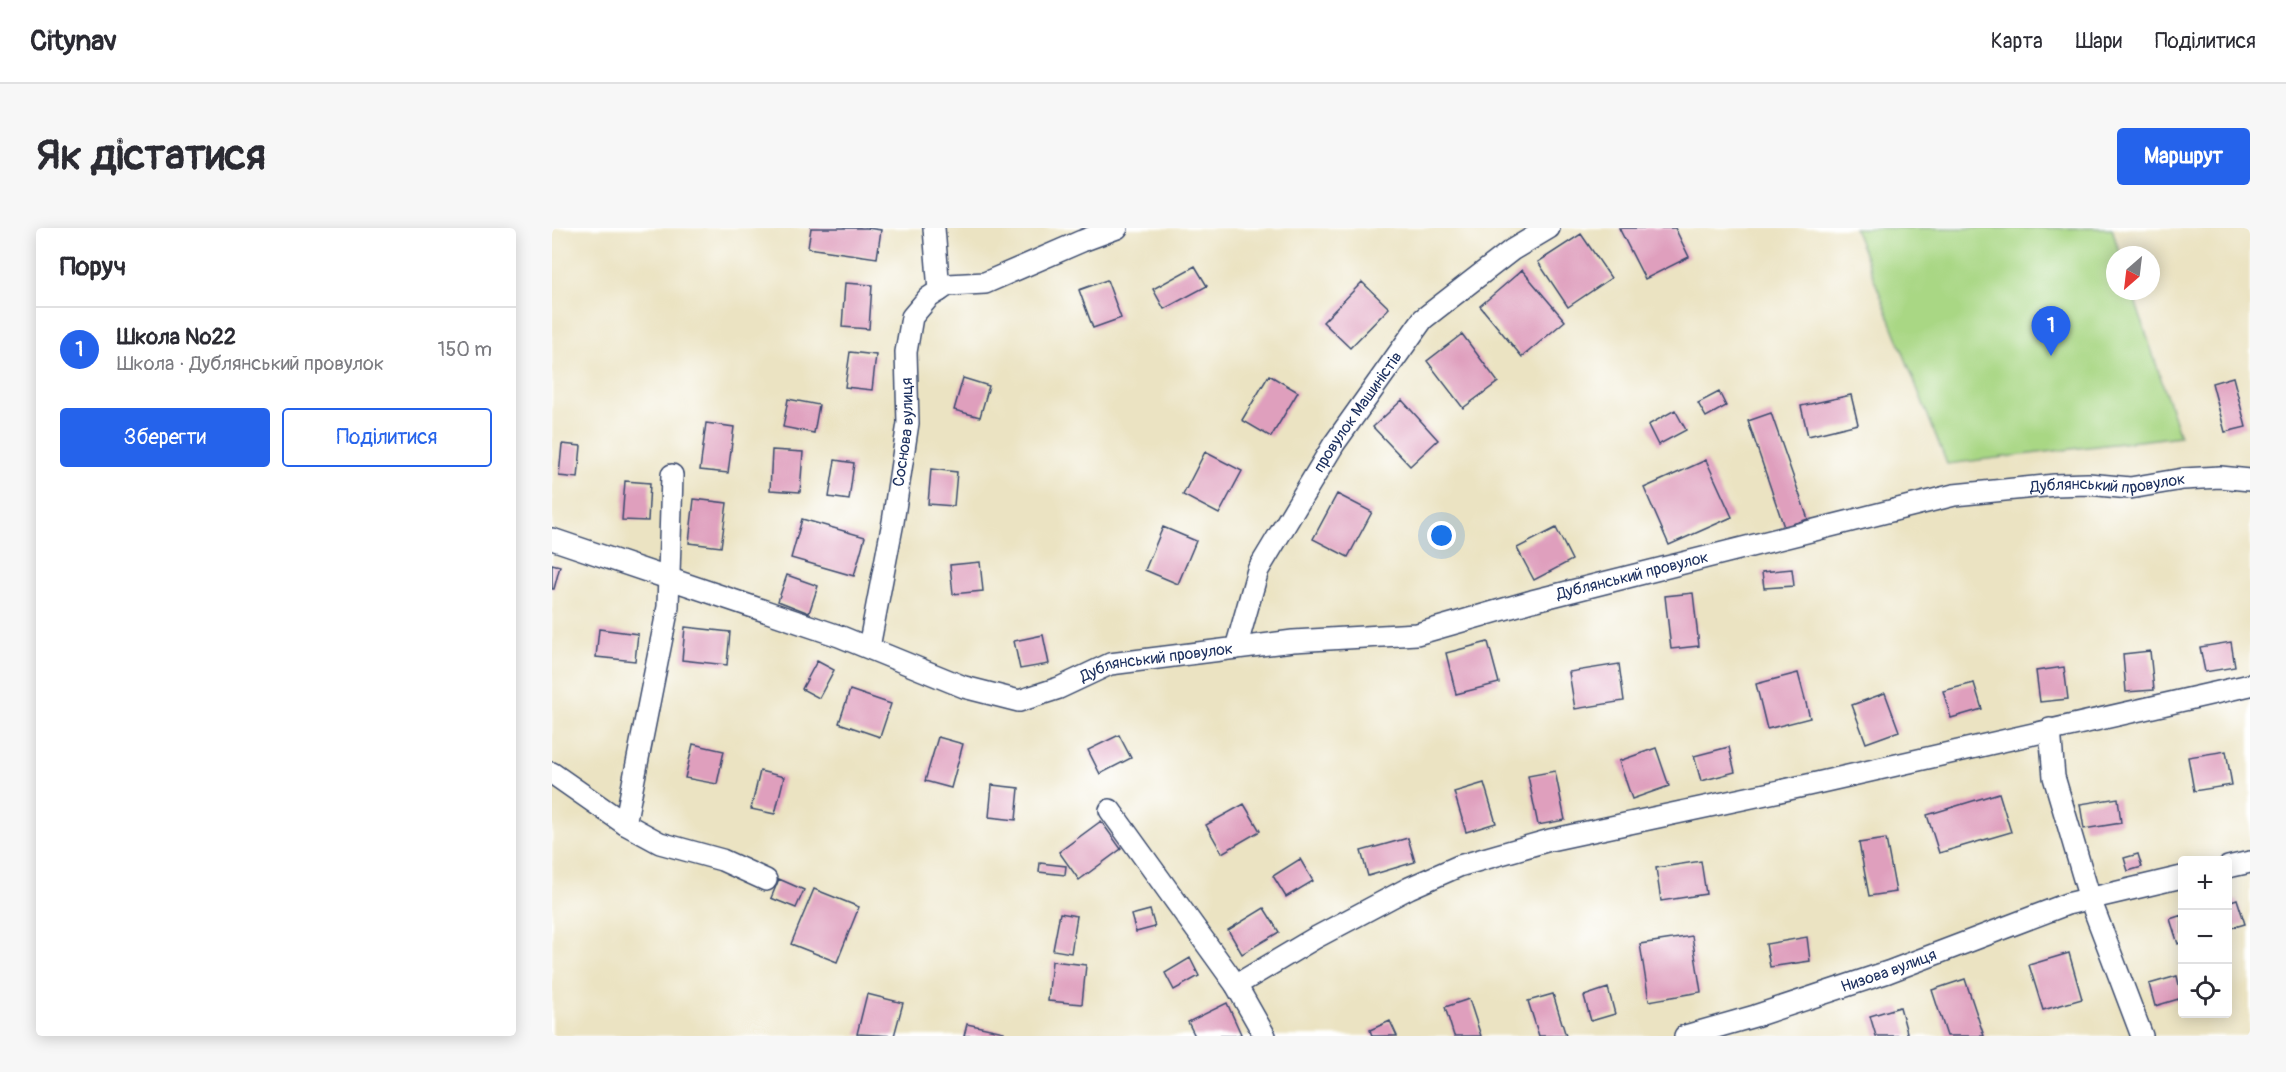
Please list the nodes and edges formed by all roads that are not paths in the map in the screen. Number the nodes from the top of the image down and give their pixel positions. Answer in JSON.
{"nodes":[{"id":1,"x":934,"y":228,"type":"edge"},
{"id":2,"x":1118,"y":228,"type":"edge"},
{"id":3,"x":1549,"y":228,"type":"edge"},
{"id":4,"x":939,"y":291,"type":"junction"},
{"id":5,"x":672,"y":475,"type":"dead end"},
{"id":6,"x":2250,"y":480,"type":"edge"},
{"id":7,"x":552,"y":539,"type":"edge"},
{"id":8,"x":670,"y":578,"type":"junction"},
{"id":9,"x":869,"y":647,"type":"junction"},
{"id":10,"x":1236,"y":648,"type":"junction"},
{"id":11,"x":2250,"y":685,"type":"edge"},
{"id":12,"x":2049,"y":729,"type":"junction"},
{"id":13,"x":552,"y":773,"type":"edge"},
{"id":14,"x":1110,"y":810,"type":"dead end"},
{"id":15,"x":626,"y":824,"type":"junction"},
{"id":16,"x":2250,"y":862,"type":"edge"},
{"id":17,"x":2232,"y":866,"type":"edge"},
{"id":18,"x":2178,"y":879,"type":"edge"},
{"id":19,"x":766,"y":880,"type":"dead end"},
{"id":20,"x":2090,"y":899,"type":"junction"},
{"id":21,"x":1236,"y":986,"type":"junction"},
{"id":22,"x":1266,"y":1036,"type":"edge"},
{"id":23,"x":1685,"y":1036,"type":"edge"},
{"id":24,"x":2142,"y":1036,"type":"edge"}],
"edges":[{"from":1,"to":4,"type":"street"},
{"from":2,"to":4,"type":"street"},
{"from":3,"to":10,"type":"street","name":"провулок Машиністів"},
{"from":4,"to":9,"type":"street","name":"Соснова вулиця"},
{"from":5,"to":8,"type":"street"},
{"from":6,"to":10,"type":"street","name":"Дублянський провулок"},
{"from":7,"to":8,"type":"street"},
{"from":8,"to":9,"type":"street"},
{"from":8,"to":15,"type":"street"},
{"from":9,"to":10,"type":"street","name":"Дублянський провулок"},
{"from":11,"to":12,"type":"street"},
{"from":12,"to":20,"type":"street"},
{"from":12,"to":21,"type":"street"},
{"from":13,"to":15,"type":"street"},
{"from":14,"to":21,"type":"street"},
{"from":15,"to":19,"type":"street"},
{"from":16,"to":17,"type":"street"},
{"from":18,"to":20,"type":"street","name":"Низова вулиця"},
{"from":20,"to":23,"type":"street","name":"Низова вулиця"},
{"from":20,"to":24,"type":"street"},
{"from":21,"to":22,"type":"street"}]}
